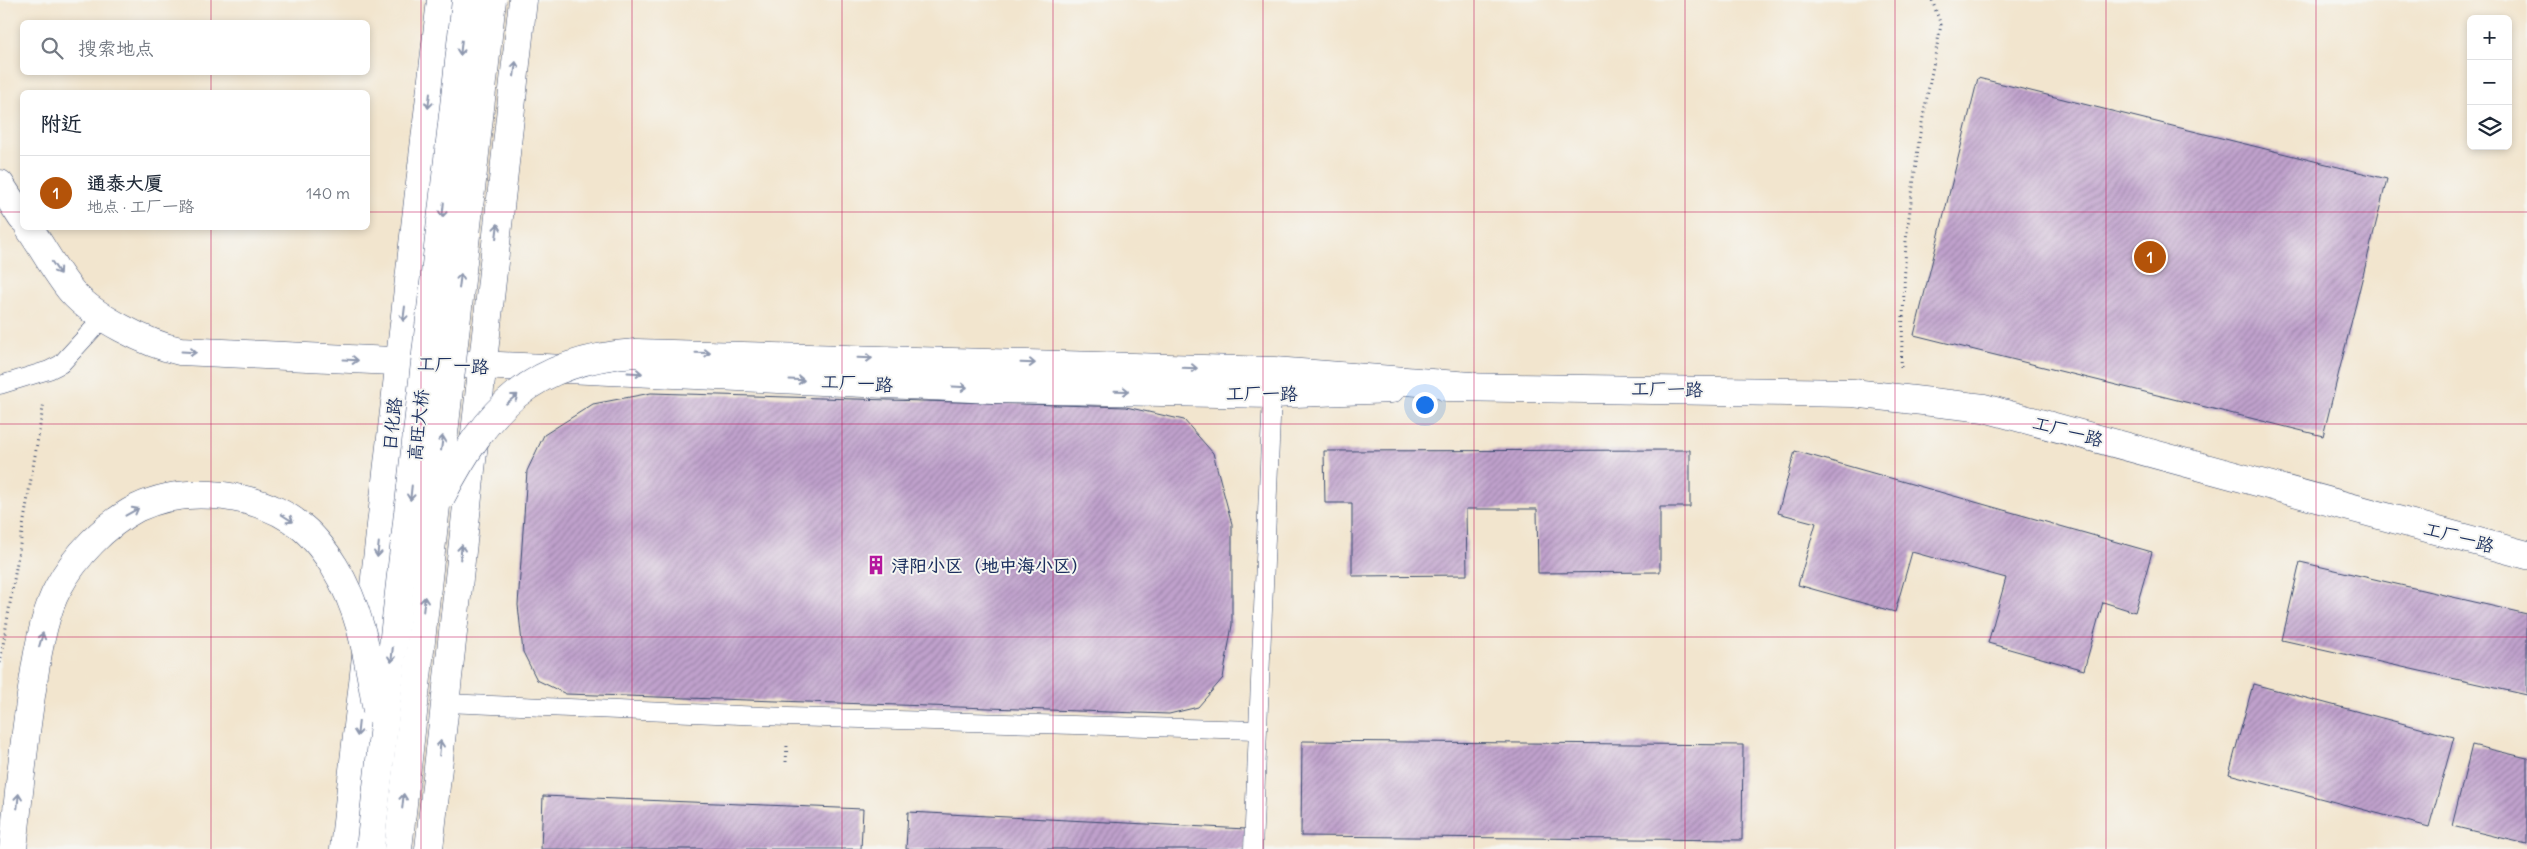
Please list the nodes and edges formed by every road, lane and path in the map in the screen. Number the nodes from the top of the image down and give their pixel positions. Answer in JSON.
{"nodes":[{"id":1,"x":441,"y":0,"type":"edge"},
{"id":2,"x":466,"y":0,"type":"edge"},
{"id":3,"x":492,"y":0,"type":"edge"},
{"id":4,"x":523,"y":0,"type":"edge"},
{"id":5,"x":1932,"y":0,"type":"edge"},
{"id":6,"x":0,"y":184,"type":"edge"},
{"id":7,"x":20,"y":215,"type":"edge"},
{"id":8,"x":30,"y":230,"type":"edge"},
{"id":9,"x":104,"y":316,"type":"junction"},
{"id":10,"x":399,"y":362,"type":"junction"},
{"id":11,"x":481,"y":366,"type":"junction"},
{"id":12,"x":49,"y":370,"type":"junction"},
{"id":13,"x":0,"y":385,"type":"edge"},
{"id":14,"x":1471,"y":386,"type":"junction"},
{"id":15,"x":1272,"y":394,"type":"junction"},
{"id":16,"x":1899,"y":398,"type":"junction"},
{"id":17,"x":434,"y":509,"type":"junction"},
{"id":18,"x":2527,"y":555,"type":"edge"},
{"id":19,"x":0,"y":662,"type":"edge"},
{"id":20,"x":445,"y":703,"type":"junction"},
{"id":21,"x":1257,"y":730,"type":"junction"},
{"id":22,"x":382,"y":741,"type":"junction"},
{"id":23,"x":13,"y":849,"type":"edge"},
{"id":24,"x":344,"y":849,"type":"edge"},
{"id":25,"x":370,"y":849,"type":"edge"},
{"id":26,"x":398,"y":849,"type":"edge"},
{"id":27,"x":429,"y":849,"type":"edge"},
{"id":28,"x":1253,"y":849,"type":"edge"}],
"edges":[{"from":1,"to":10,"type":"street","name":"日化路","one_way":true},
{"from":2,"to":22,"type":"street","name":"高旺大桥","one_way":true,"bridge":true},
{"from":17,"to":3,"type":"street","name":"高旺大桥","one_way":true,"bridge":true},
{"from":11,"to":4,"type":"street","one_way":true},
{"from":5,"to":16,"type":"path"},
{"from":6,"to":7,"type":"street"},
{"from":8,"to":9,"type":"street","name":"工厂一路","one_way":true},
{"from":9,"to":10,"type":"street","name":"工厂一路","one_way":true},
{"from":9,"to":12,"type":"lane"},
{"from":10,"to":11,"type":"street","name":"工厂一路"},
{"from":10,"to":24,"type":"street","name":"日化路","one_way":true},
{"from":11,"to":15,"type":"street","name":"工厂一路","one_way":true},
{"from":20,"to":11,"type":"street","one_way":true},
{"from":12,"to":13,"type":"lane"},
{"from":12,"to":19,"type":"path"},
{"from":14,"to":15,"type":"street","name":"工厂一路"},
{"from":14,"to":16,"type":"street","name":"工厂一路"},
{"from":17,"to":14,"type":"street","one_way":true,"bridge":true},
{"from":15,"to":21,"type":"lane"},
{"from":16,"to":18,"type":"street","name":"工厂一路"},
{"from":26,"to":17,"type":"street","name":"高旺大桥","one_way":true,"bridge":true},
{"from":20,"to":21,"type":"lane"},
{"from":27,"to":20,"type":"street","one_way":true},
{"from":21,"to":28,"type":"lane"},
{"from":23,"to":22,"type":"street","one_way":true,"bridge":true},
{"from":22,"to":25,"type":"street","name":"高旺大桥","bridge":true}]}
